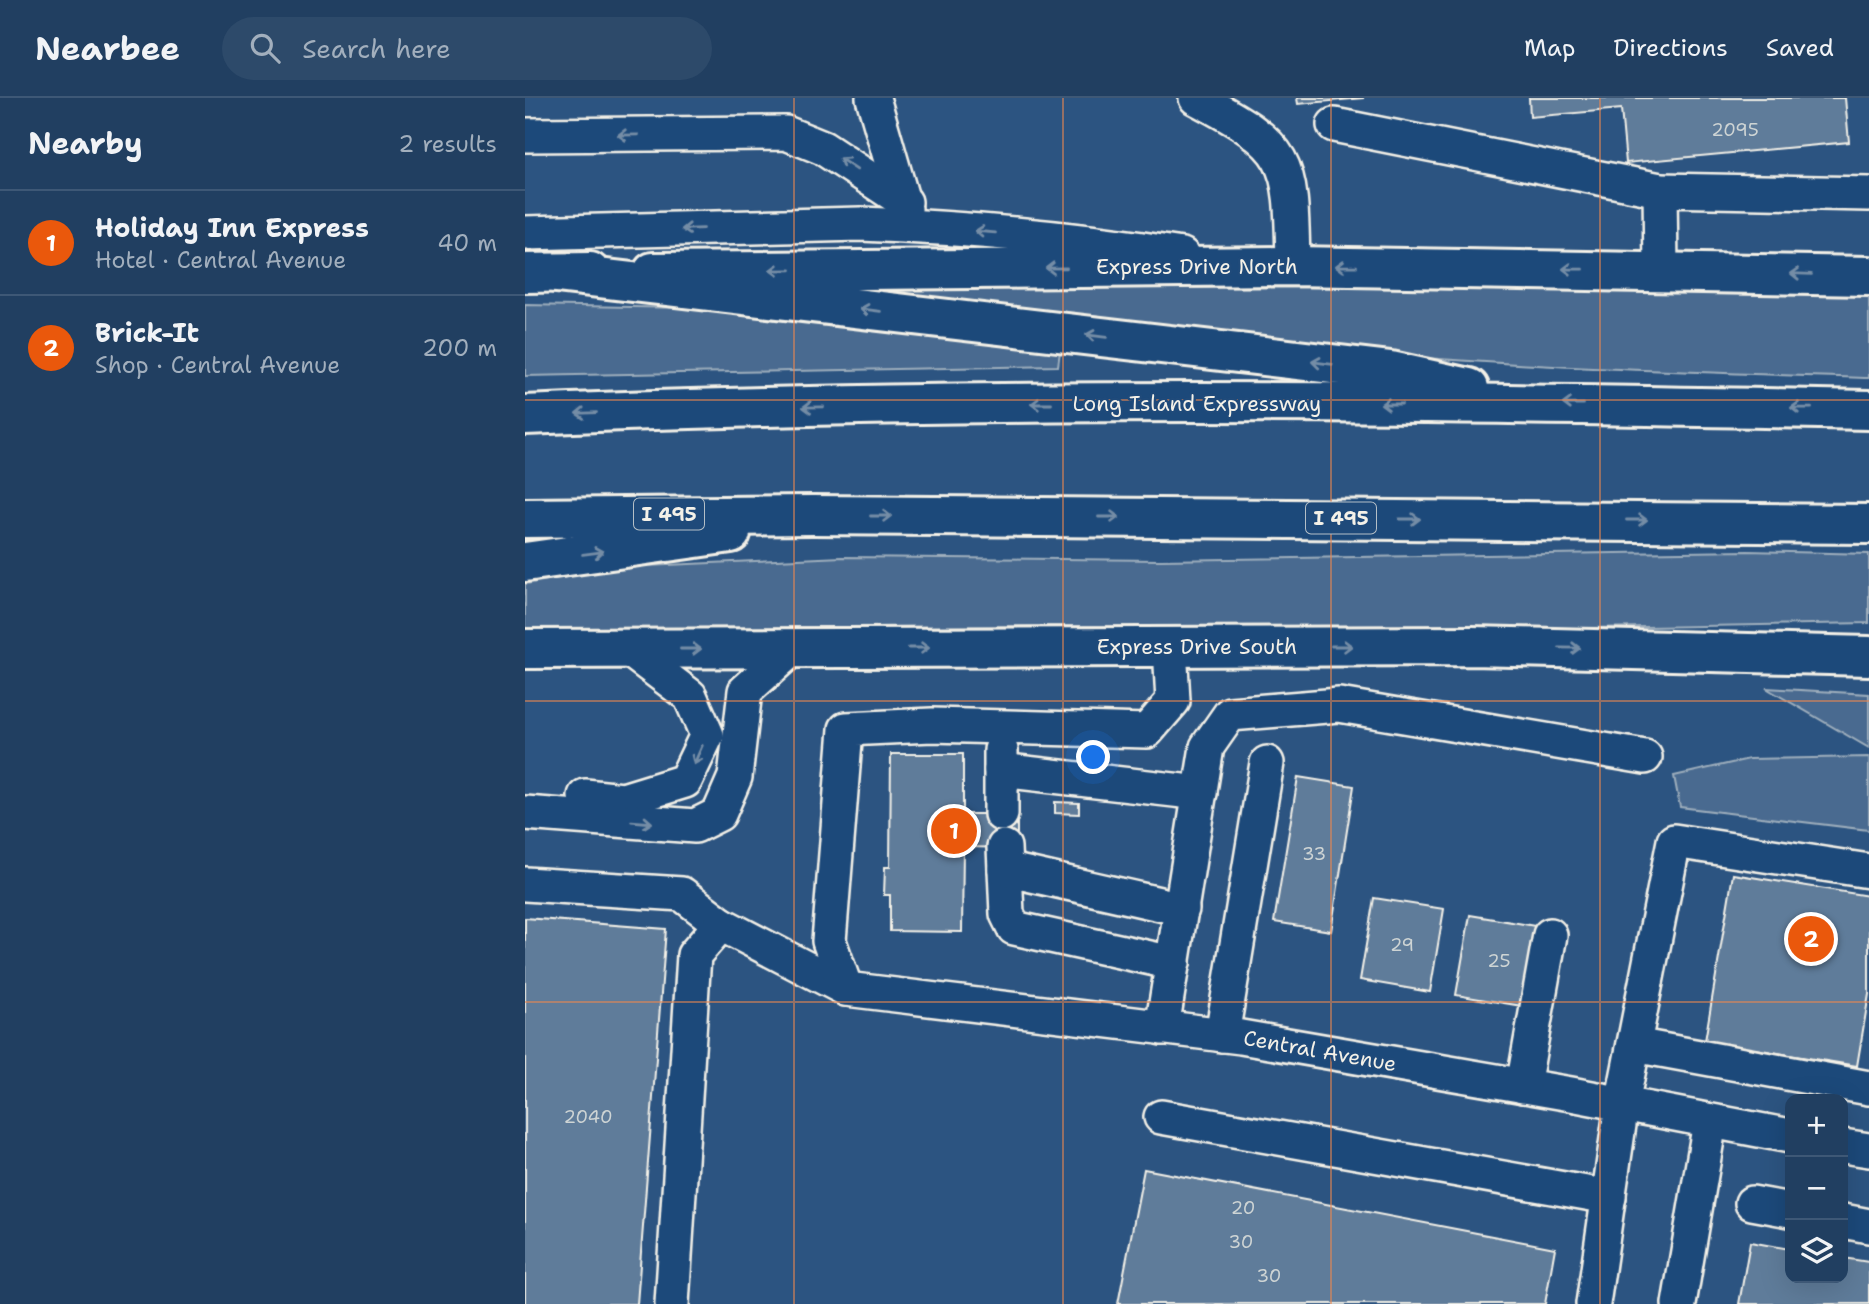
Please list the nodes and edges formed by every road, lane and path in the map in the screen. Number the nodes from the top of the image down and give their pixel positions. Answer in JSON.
{"nodes":[{"id":1,"x":873,"y":98,"type":"edge"},
{"id":2,"x":1196,"y":98,"type":"edge"},
{"id":3,"x":1334,"y":125,"type":"dead end"},
{"id":4,"x":525,"y":135,"type":"edge"},
{"id":5,"x":1660,"y":190,"type":"junction"},
{"id":6,"x":1869,"y":194,"type":"edge"},
{"id":7,"x":906,"y":214,"type":"junction"},
{"id":8,"x":525,"y":233,"type":"edge"},
{"id":9,"x":1247,"y":266,"type":"junction"},
{"id":10,"x":1293,"y":266,"type":"junction"},
{"id":11,"x":1661,"y":270,"type":"junction"},
{"id":12,"x":540,"y":273,"type":"edge"},
{"id":13,"x":1869,"y":276,"type":"edge"},
{"id":14,"x":1533,"y":403,"type":"junction"},
{"id":15,"x":1869,"y":410,"type":"edge"},
{"id":16,"x":525,"y":415,"type":"edge"},
{"id":17,"x":813,"y":515,"type":"junction"},
{"id":18,"x":525,"y":518,"type":"edge"},
{"id":19,"x":1869,"y":524,"type":"edge"},
{"id":20,"x":525,"y":562,"type":"edge"},
{"id":21,"x":1170,"y":648,"type":"junction"},
{"id":22,"x":525,"y":649,"type":"edge"},
{"id":23,"x":628,"y":649,"type":"junction"},
{"id":24,"x":792,"y":649,"type":"junction"},
{"id":25,"x":1869,"y":656,"type":"edge"},
{"id":26,"x":1002,"y":727,"type":"junction"},
{"id":27,"x":1645,"y":757,"type":"dead end"},
{"id":28,"x":1267,"y":763,"type":"dead end"},
{"id":29,"x":1001,"y":770,"type":"junction"},
{"id":30,"x":525,"y":791,"type":"edge"},
{"id":31,"x":1200,"y":793,"type":"junction"},
{"id":32,"x":525,"y":813,"type":"edge"},
{"id":33,"x":1001,"y":814,"type":"dead end"},
{"id":34,"x":1869,"y":871,"type":"edge"},
{"id":35,"x":525,"y":884,"type":"edge"},
{"id":36,"x":1182,"y":909,"type":"junction"},
{"id":37,"x":721,"y":924,"type":"junction"},
{"id":38,"x":1550,"y":935,"type":"dead end"},
{"id":39,"x":1173,"y":963,"type":"junction"},
{"id":40,"x":846,"y":989,"type":"junction"},
{"id":41,"x":1162,"y":1028,"type":"junction"},
{"id":42,"x":1222,"y":1035,"type":"junction"},
{"id":43,"x":1634,"y":1045,"type":"junction"},
{"id":44,"x":1523,"y":1086,"type":"junction"},
{"id":45,"x":1869,"y":1088,"type":"edge"},
{"id":46,"x":1622,"y":1104,"type":"junction"},
{"id":47,"x":1161,"y":1117,"type":"dead end"},
{"id":48,"x":1710,"y":1122,"type":"junction"},
{"id":49,"x":1785,"y":1135,"type":"edge"},
{"id":50,"x":1609,"y":1197,"type":"junction"},
{"id":51,"x":1752,"y":1203,"type":"dead end"},
{"id":52,"x":1785,"y":1209,"type":"edge"},
{"id":53,"x":1848,"y":1222,"type":"edge"},
{"id":54,"x":1869,"y":1226,"type":"edge"},
{"id":55,"x":672,"y":1304,"type":"edge"},
{"id":56,"x":1593,"y":1304,"type":"edge"},
{"id":57,"x":1679,"y":1304,"type":"edge"}],
"edges":[{"from":1,"to":7,"type":"street"},
{"from":2,"to":10,"type":"street"},
{"from":3,"to":5,"type":"street"},
{"from":7,"to":4,"type":"street","one_way":true},
{"from":5,"to":6,"type":"street"},
{"from":5,"to":11,"type":"street"},
{"from":7,"to":8,"type":"street","one_way":true},
{"from":9,"to":7,"type":"street","one_way":true},
{"from":9,"to":10,"type":"main road","name":"Express Drive North"},
{"from":9,"to":12,"type":"main road","name":"Express Drive North","one_way":true},
{"from":11,"to":10,"type":"main road","name":"Express Drive North","one_way":true},
{"from":13,"to":11,"type":"main road","name":"Express Drive North","one_way":true},
{"from":14,"to":12,"type":"main road","one_way":true},
{"from":15,"to":14,"type":"main road","name":"Long Island Expressway","one_way":true},
{"from":14,"to":16,"type":"main road","name":"Long Island Expressway","one_way":true},
{"from":17,"to":18,"type":"main road","number":"I 495"},
{"from":17,"to":19,"type":"main road","number":"I 495","one_way":true},
{"from":20,"to":17,"type":"main road","one_way":true},
{"from":24,"to":21,"type":"main road","name":"Express Drive South","one_way":true},
{"from":21,"to":25,"type":"main road","name":"Express Drive South","one_way":true},
{"from":21,"to":26,"type":"street"},
{"from":22,"to":23,"type":"main road","name":"Express Drive South"},
{"from":23,"to":24,"type":"main road","name":"Express Drive South","one_way":true},
{"from":23,"to":30,"type":"street","one_way":true},
{"from":32,"to":24,"type":"street","one_way":true},
{"from":26,"to":29,"type":"street"},
{"from":26,"to":40,"type":"street"},
{"from":27,"to":31,"type":"street"},
{"from":28,"to":42,"type":"street"},
{"from":29,"to":31,"type":"street"},
{"from":29,"to":33,"type":"street"},
{"from":31,"to":36,"type":"street"},
{"from":34,"to":43,"type":"street"},
{"from":35,"to":37,"type":"street"},
{"from":36,"to":39,"type":"street"},
{"from":36,"to":39,"type":"street"},
{"from":37,"to":40,"type":"street"},
{"from":37,"to":55,"type":"street"},
{"from":38,"to":44,"type":"street"},
{"from":39,"to":41,"type":"street"},
{"from":40,"to":41,"type":"street","name":"Central Avenue"},
{"from":41,"to":42,"type":"street","name":"Central Avenue"},
{"from":42,"to":44,"type":"street","name":"Central Avenue"},
{"from":43,"to":45,"type":"street"},
{"from":43,"to":46,"type":"street"},
{"from":44,"to":46,"type":"street","name":"Central Avenue"},
{"from":46,"to":48,"type":"street","name":"Central Avenue"},
{"from":46,"to":50,"type":"street"},
{"from":47,"to":50,"type":"street"},
{"from":48,"to":49,"type":"street","name":"Central Avenue"},
{"from":48,"to":57,"type":"street"},
{"from":50,"to":56,"type":"street"},
{"from":51,"to":52,"type":"street"},
{"from":53,"to":54,"type":"street"}]}
